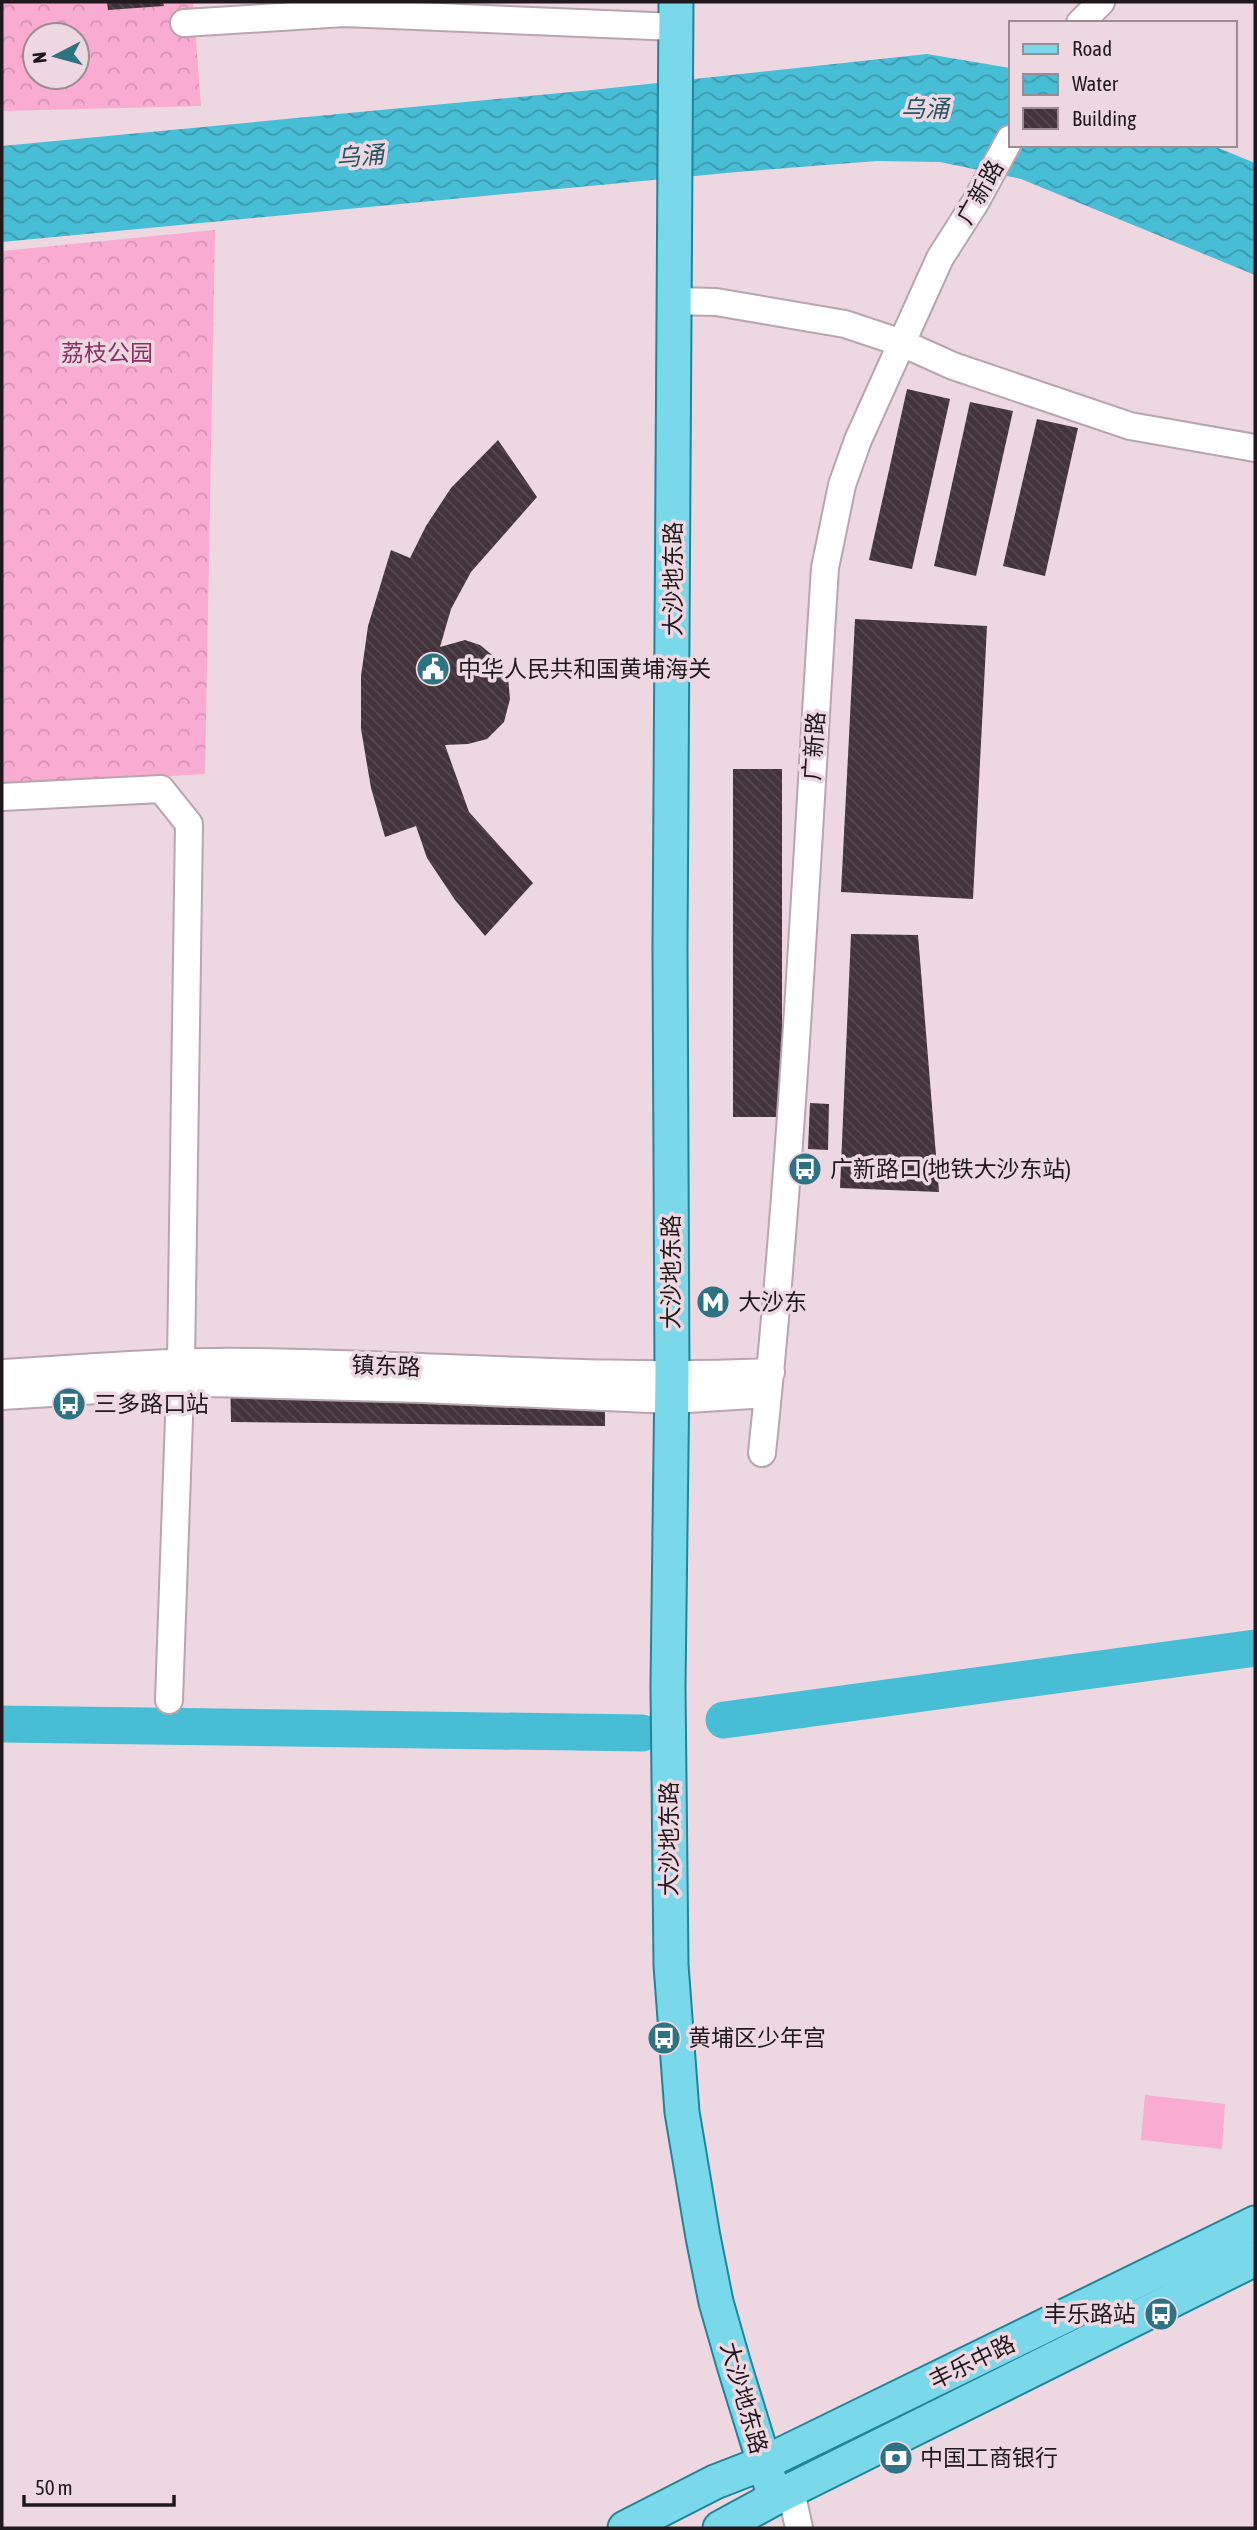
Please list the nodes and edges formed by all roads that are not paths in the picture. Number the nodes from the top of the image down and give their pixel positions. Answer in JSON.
{"nodes":[{"id":1,"x":1101,"y":2,"type":"edge"},
{"id":2,"x":683,"y":10,"type":"edge"},
{"id":3,"x":1082,"y":21,"type":"edge"},
{"id":4,"x":184,"y":23,"type":"dead end"},
{"id":5,"x":1009,"y":141,"type":"edge"},
{"id":6,"x":685,"y":301,"type":"junction"},
{"id":7,"x":902,"y":342,"type":"junction"},
{"id":8,"x":1255,"y":448,"type":"edge"},
{"id":9,"x":2,"y":797,"type":"edge"},
{"id":10,"x":2,"y":1373,"type":"edge"},
{"id":11,"x":181,"y":1374,"type":"junction"},
{"id":12,"x":770,"y":1383,"type":"junction"},
{"id":13,"x":682,"y":1388,"type":"junction"},
{"id":14,"x":2,"y":1396,"type":"edge"},
{"id":15,"x":762,"y":1453,"type":"dead end"},
{"id":16,"x":169,"y":1700,"type":"dead end"},
{"id":17,"x":1255,"y":2223,"type":"edge"},
{"id":18,"x":1255,"y":2259,"type":"edge"},
{"id":19,"x":772,"y":2459,"type":"junction"},
{"id":20,"x":783,"y":2506,"type":"edge"},
{"id":21,"x":625,"y":2528,"type":"edge"},
{"id":22,"x":720,"y":2528,"type":"edge"},
{"id":23,"x":799,"y":2528,"type":"edge"}],
"edges":[{"from":1,"to":3,"type":"street"},
{"from":2,"to":4,"type":"street"},
{"from":2,"to":6,"type":"main road","name":"大沙地东路"},
{"from":5,"to":7,"type":"street","name":"广新路"},
{"from":6,"to":7,"type":"street"},
{"from":6,"to":13,"type":"main road","name":"大沙地东路"},
{"from":7,"to":8,"type":"street"},
{"from":7,"to":12,"type":"street","name":"广新路"},
{"from":9,"to":11,"type":"street"},
{"from":10,"to":11,"type":"street","name":"镇东路"},
{"from":11,"to":13,"type":"street","name":"镇东路"},
{"from":11,"to":14,"type":"street","name":"镇东路"},
{"from":11,"to":16,"type":"street"},
{"from":12,"to":13,"type":"street","name":"镇东路"},
{"from":12,"to":15,"type":"street","name":"广新路"},
{"from":13,"to":19,"type":"main road","name":"大沙地东路"},
{"from":17,"to":19,"type":"main road","name":"丰乐中路"},
{"from":18,"to":20,"type":"main road","name":"丰乐中路"},
{"from":19,"to":20,"type":"main road","name":"大沙地东路"},
{"from":19,"to":21,"type":"main road","name":"丰乐中路"},
{"from":20,"to":22,"type":"main road","name":"丰乐中路"},
{"from":20,"to":23,"type":"street","name":"大沙地东路"}]}
